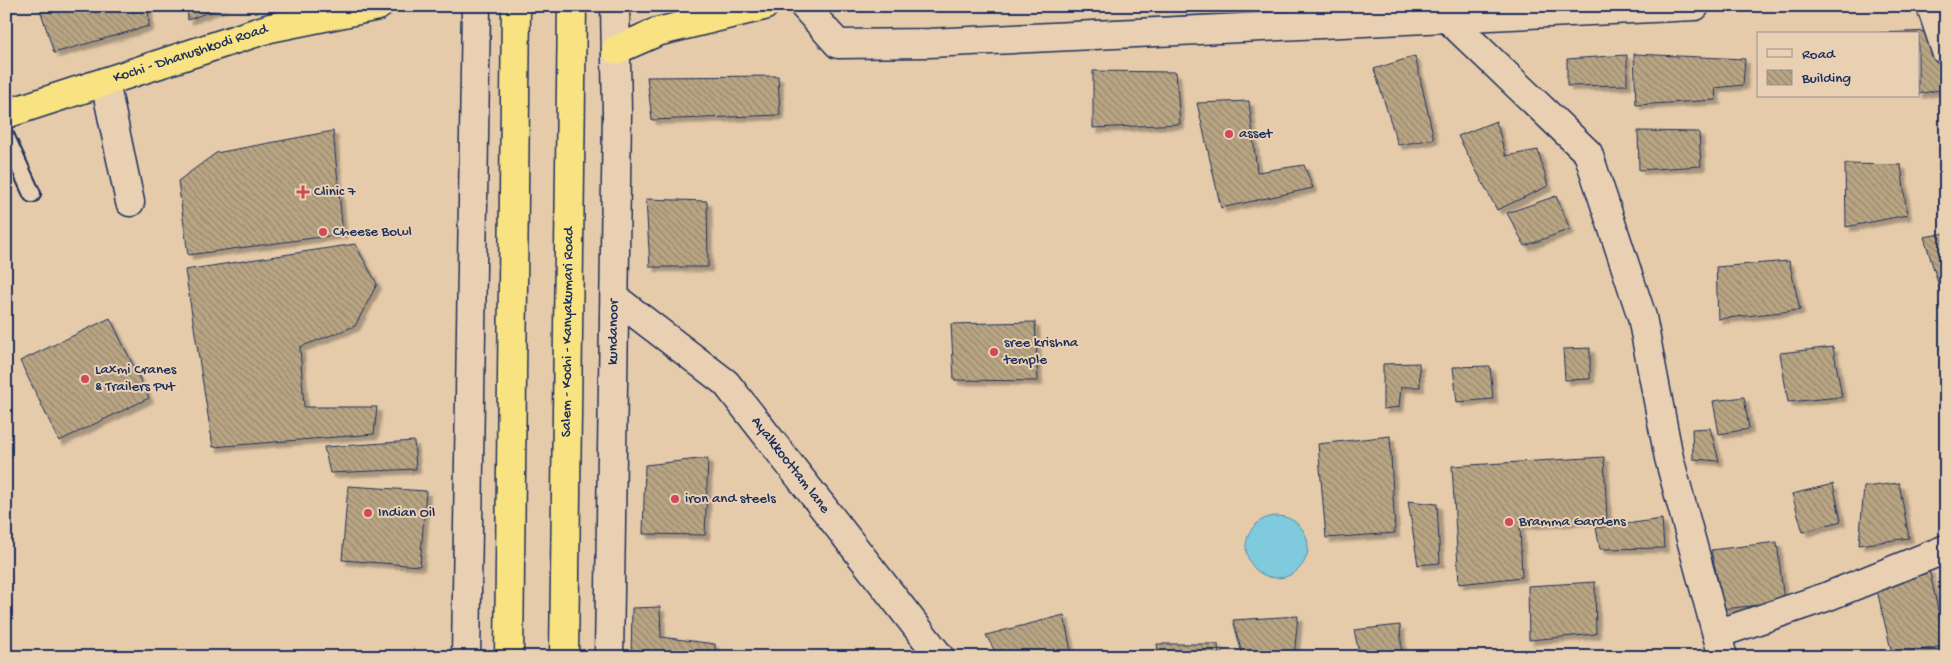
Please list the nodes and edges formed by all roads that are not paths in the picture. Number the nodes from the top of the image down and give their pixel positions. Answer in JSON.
{"nodes":[{"id":1,"x":378,"y":6,"type":"edge"},
{"id":2,"x":476,"y":6,"type":"edge"},
{"id":3,"x":516,"y":6,"type":"edge"},
{"id":4,"x":572,"y":6,"type":"edge"},
{"id":5,"x":615,"y":6,"type":"edge"},
{"id":6,"x":764,"y":6,"type":"edge"},
{"id":7,"x":804,"y":6,"type":"edge"},
{"id":8,"x":1695,"y":6,"type":"edge"},
{"id":9,"x":1931,"y":6,"type":"edge"},
{"id":10,"x":1446,"y":17,"type":"junction"},
{"id":11,"x":616,"y":50,"type":"junction"},
{"id":12,"x":1946,"y":51,"type":"edge"},
{"id":13,"x":105,"y":82,"type":"junction"},
{"id":14,"x":6,"y":114,"type":"edge"},
{"id":15,"x":6,"y":137,"type":"edge"},
{"id":16,"x":32,"y":194,"type":"dead end"},
{"id":17,"x":130,"y":202,"type":"dead end"},
{"id":18,"x":615,"y":298,"type":"junction"},
{"id":19,"x":1946,"y":549,"type":"edge"},
{"id":20,"x":1720,"y":646,"type":"edge"},
{"id":21,"x":466,"y":657,"type":"edge"},
{"id":22,"x":509,"y":657,"type":"edge"},
{"id":23,"x":564,"y":657,"type":"edge"},
{"id":24,"x":609,"y":657,"type":"edge"},
{"id":25,"x":940,"y":657,"type":"edge"}],
"edges":[{"from":1,"to":13,"type":"highway","name":"Kochi - Dhanushkodi Road"},
{"from":2,"to":21,"type":"street"},
{"from":3,"to":22,"type":"highway"},
{"from":4,"to":23,"type":"highway","name":"Salem - Kochi - Kanyakumari Road"},
{"from":5,"to":11,"type":"street","name":"kundanoor"},
{"from":6,"to":11,"type":"highway"},
{"from":7,"to":10,"type":"street"},
{"from":8,"to":10,"type":"street"},
{"from":9,"to":12,"type":"street"},
{"from":10,"to":20,"type":"street"},
{"from":11,"to":18,"type":"street","name":"kundanoor"},
{"from":13,"to":14,"type":"highway","name":"Kochi - Dhanushkodi Road"},
{"from":13,"to":17,"type":"street"},
{"from":15,"to":16,"type":"lane"},
{"from":18,"to":24,"type":"street","name":"kundanoor"},
{"from":18,"to":25,"type":"street","name":"Ayalkkoottam lane"},
{"from":19,"to":20,"type":"street"}]}
